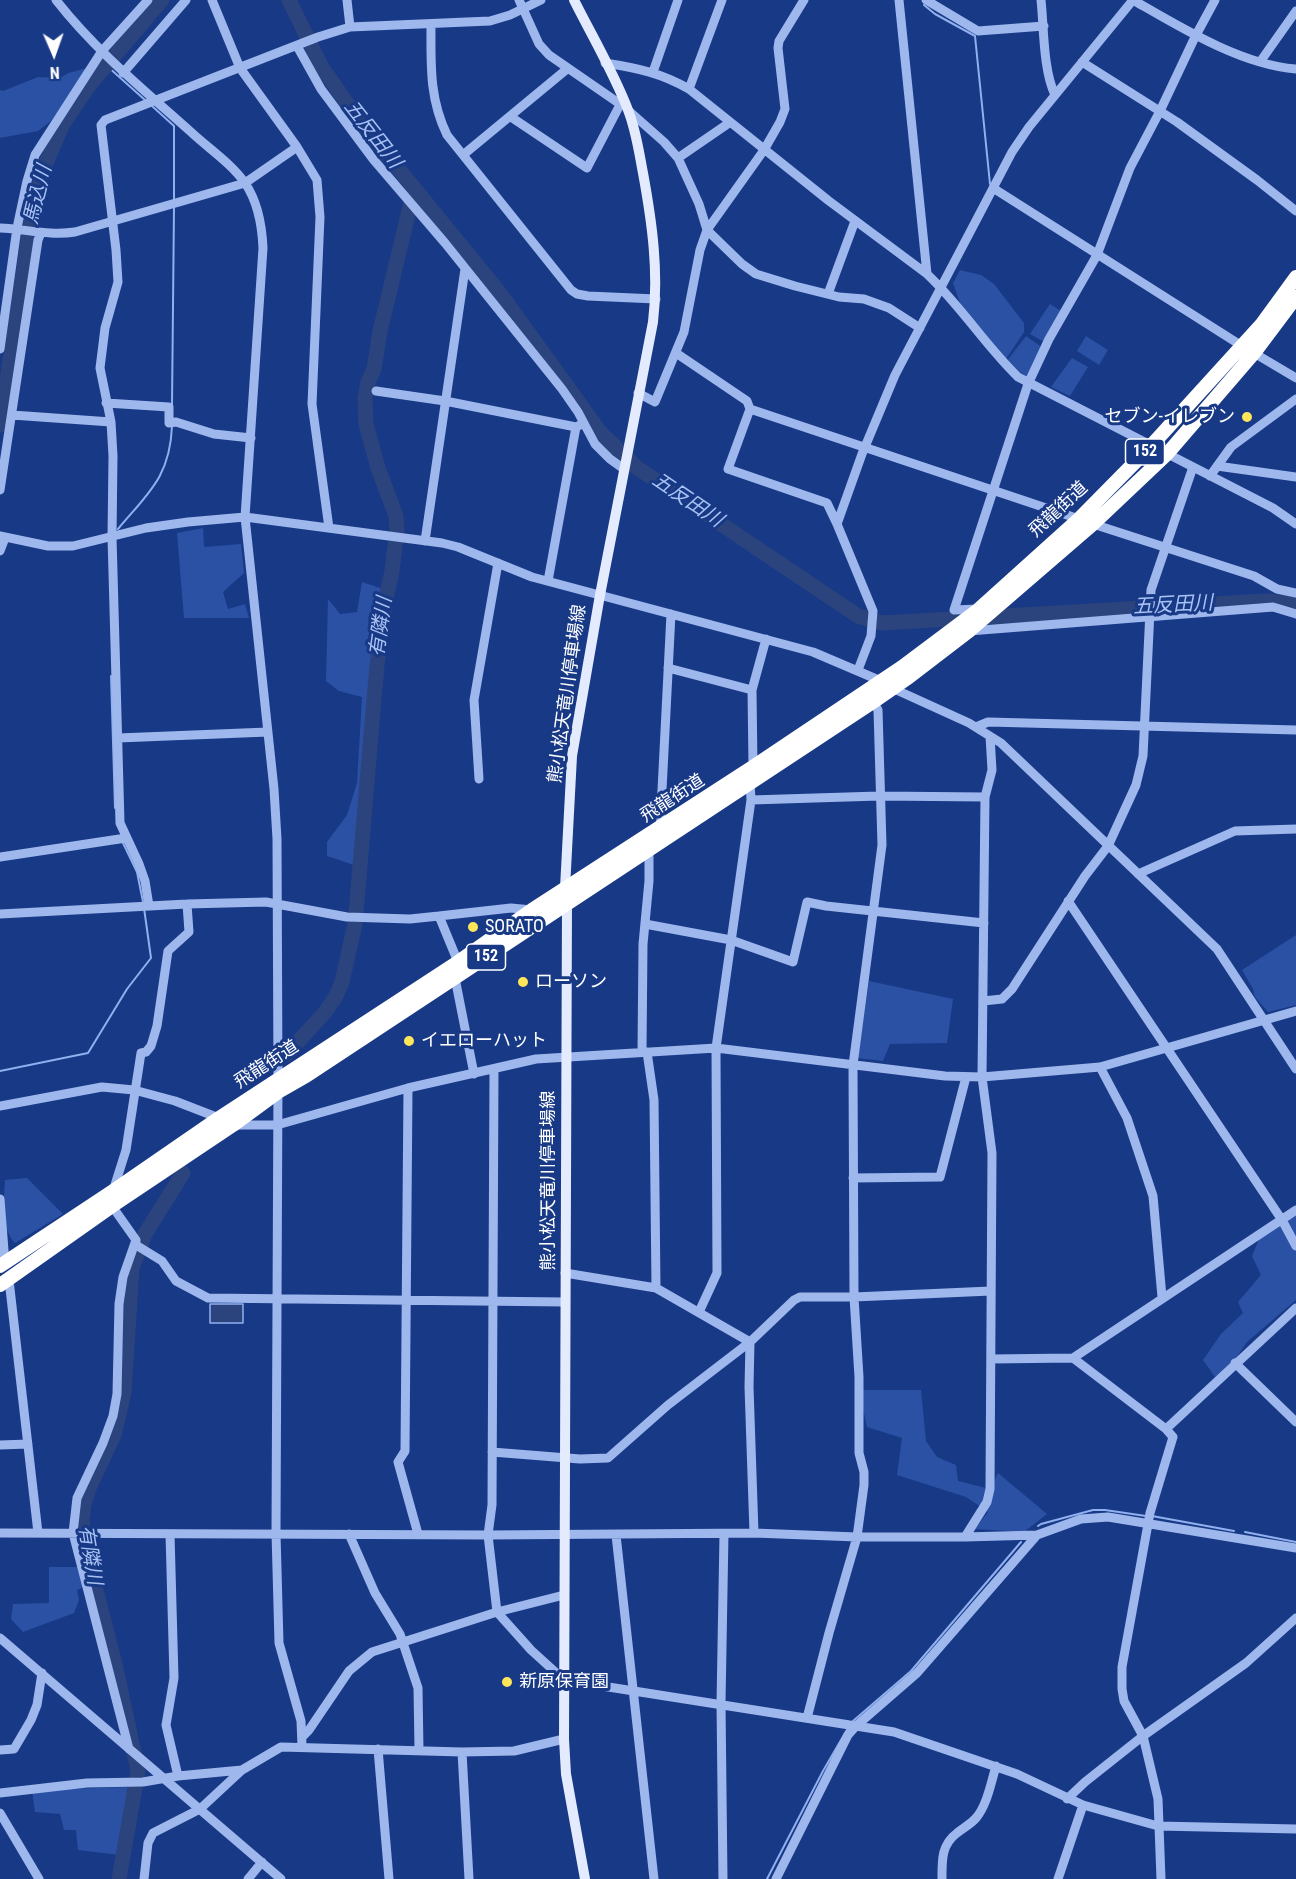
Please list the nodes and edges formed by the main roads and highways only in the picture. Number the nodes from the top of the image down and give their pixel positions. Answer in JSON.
{"nodes":[{"id":1,"x":574,"y":0,"type":"edge"},
{"id":2,"x":1296,"y":277,"type":"edge"},
{"id":3,"x":1296,"y":297,"type":"edge"},
{"id":4,"x":1248,"y":350,"type":"junction"},
{"id":5,"x":887,"y":685,"type":"junction"},
{"id":6,"x":565,"y":888,"type":"junction"},
{"id":7,"x":567,"y":903,"type":"junction"},
{"id":8,"x":278,"y":1086,"type":"junction"},
{"id":9,"x":112,"y":1198,"type":"junction"},
{"id":10,"x":2,"y":1264,"type":"edge"},
{"id":11,"x":4,"y":1282,"type":"edge"},
{"id":12,"x":585,"y":1879,"type":"edge"}],
"edges":[{"from":1,"to":6,"type":"main road","name":"熊小松天竜川停車場線"},
{"from":2,"to":4,"type":"highway","name":"飛龍街道","number":"152"},
{"from":3,"to":4,"type":"highway","name":"飛龍街道","number":"152"},
{"from":4,"to":5,"type":"highway","name":"飛龍街道","number":"152"},
{"from":4,"to":5,"type":"highway","name":"飛龍街道","number":"152"},
{"from":5,"to":6,"type":"highway","name":"飛龍街道","number":"152"},
{"from":5,"to":7,"type":"highway","name":"飛龍街道","number":"152"},
{"from":6,"to":7,"type":"main road","name":"熊小松天竜川停車場線"},
{"from":6,"to":8,"type":"highway","name":"飛龍街道","number":"152"},
{"from":7,"to":8,"type":"highway","name":"飛龍街道","number":"152"},
{"from":7,"to":12,"type":"main road","name":"熊小松天竜川停車場線"},
{"from":8,"to":9,"type":"highway","name":"飛龍街道","number":"152"},
{"from":8,"to":9,"type":"highway","name":"飛龍街道","number":"152"},
{"from":9,"to":10,"type":"highway","name":"飛龍街道","number":"152"},
{"from":9,"to":11,"type":"highway","name":"飛龍街道","number":"152"}]}
